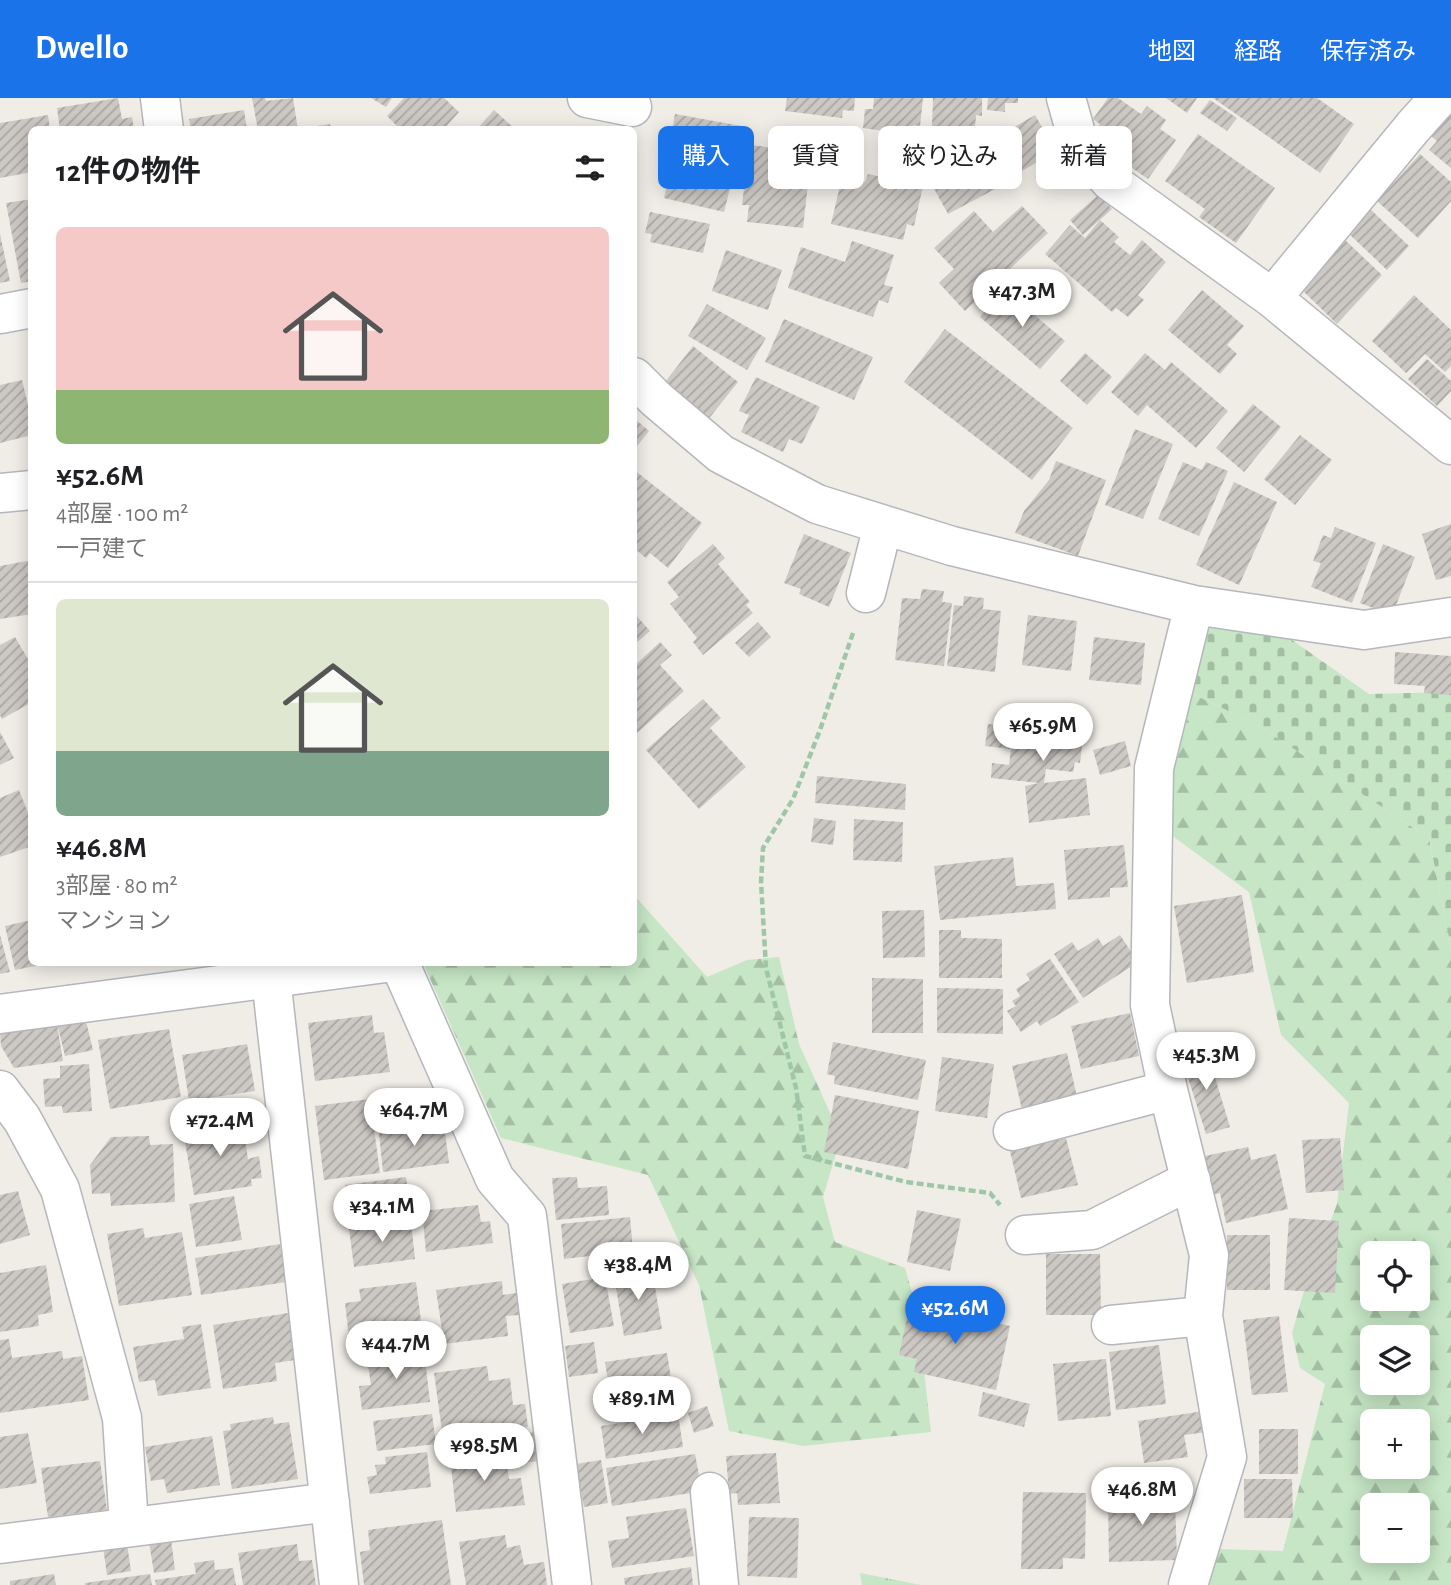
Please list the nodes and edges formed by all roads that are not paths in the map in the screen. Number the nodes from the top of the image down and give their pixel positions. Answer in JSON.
{"nodes":[{"id":1,"x":160,"y":98,"type":"edge"},
{"id":2,"x":587,"y":98,"type":"edge"},
{"id":3,"x":1066,"y":98,"type":"edge"},
{"id":4,"x":1439,"y":98,"type":"edge"},
{"id":5,"x":631,"y":111,"type":"edge"},
{"id":6,"x":164,"y":126,"type":"edge"},
{"id":7,"x":1272,"y":298,"type":"junction"},
{"id":8,"x":28,"y":309,"type":"edge"},
{"id":9,"x":0,"y":314,"type":"edge"},
{"id":10,"x":637,"y":380,"type":"edge"},
{"id":11,"x":1451,"y":445,"type":"edge"},
{"id":12,"x":28,"y":490,"type":"edge"},
{"id":13,"x":0,"y":493,"type":"edge"},
{"id":14,"x":883,"y":525,"type":"junction"},
{"id":15,"x":866,"y":593,"type":"road end"},
{"id":16,"x":1194,"y":605,"type":"junction"},
{"id":17,"x":1451,"y":617,"type":"edge"},
{"id":18,"x":362,"y":966,"type":"edge"},
{"id":19,"x":400,"y":966,"type":"edge"},
{"id":20,"x":271,"y":978,"type":"junction"},
{"id":21,"x":0,"y":1014,"type":"edge"},
{"id":22,"x":0,"y":1090,"type":"edge"},
{"id":23,"x":1168,"y":1090,"type":"junction"},
{"id":24,"x":1013,"y":1131,"type":"dead end"},
{"id":25,"x":1191,"y":1180,"type":"junction"},
{"id":26,"x":1026,"y":1235,"type":"road end"},
{"id":27,"x":1203,"y":1316,"type":"junction"},
{"id":28,"x":1111,"y":1325,"type":"dead end"},
{"id":29,"x":710,"y":1492,"type":"dead end"},
{"id":30,"x":330,"y":1502,"type":"junction"},
{"id":31,"x":129,"y":1526,"type":"junction"},
{"id":32,"x":0,"y":1544,"type":"edge"},
{"id":33,"x":339,"y":1585,"type":"edge"},
{"id":34,"x":572,"y":1585,"type":"edge"},
{"id":35,"x":719,"y":1585,"type":"edge"},
{"id":36,"x":1188,"y":1585,"type":"edge"}],
"edges":[{"from":1,"to":6,"type":"street"},
{"from":2,"to":5,"type":"street"},
{"from":3,"to":7,"type":"street"},
{"from":4,"to":7,"type":"street"},
{"from":7,"to":11,"type":"street"},
{"from":8,"to":9,"type":"street"},
{"from":10,"to":14,"type":"street"},
{"from":12,"to":13,"type":"street"},
{"from":14,"to":15,"type":"street"},
{"from":14,"to":16,"type":"street"},
{"from":16,"to":17,"type":"street"},
{"from":16,"to":23,"type":"street"},
{"from":18,"to":20,"type":"street"},
{"from":19,"to":34,"type":"street"},
{"from":20,"to":21,"type":"street"},
{"from":20,"to":30,"type":"street"},
{"from":22,"to":31,"type":"street"},
{"from":23,"to":24,"type":"street"},
{"from":23,"to":25,"type":"street"},
{"from":25,"to":26,"type":"street"},
{"from":25,"to":27,"type":"street"},
{"from":27,"to":28,"type":"street"},
{"from":27,"to":36,"type":"street"},
{"from":29,"to":35,"type":"street"},
{"from":30,"to":31,"type":"street"},
{"from":30,"to":33,"type":"street"},
{"from":31,"to":32,"type":"street"}]}
